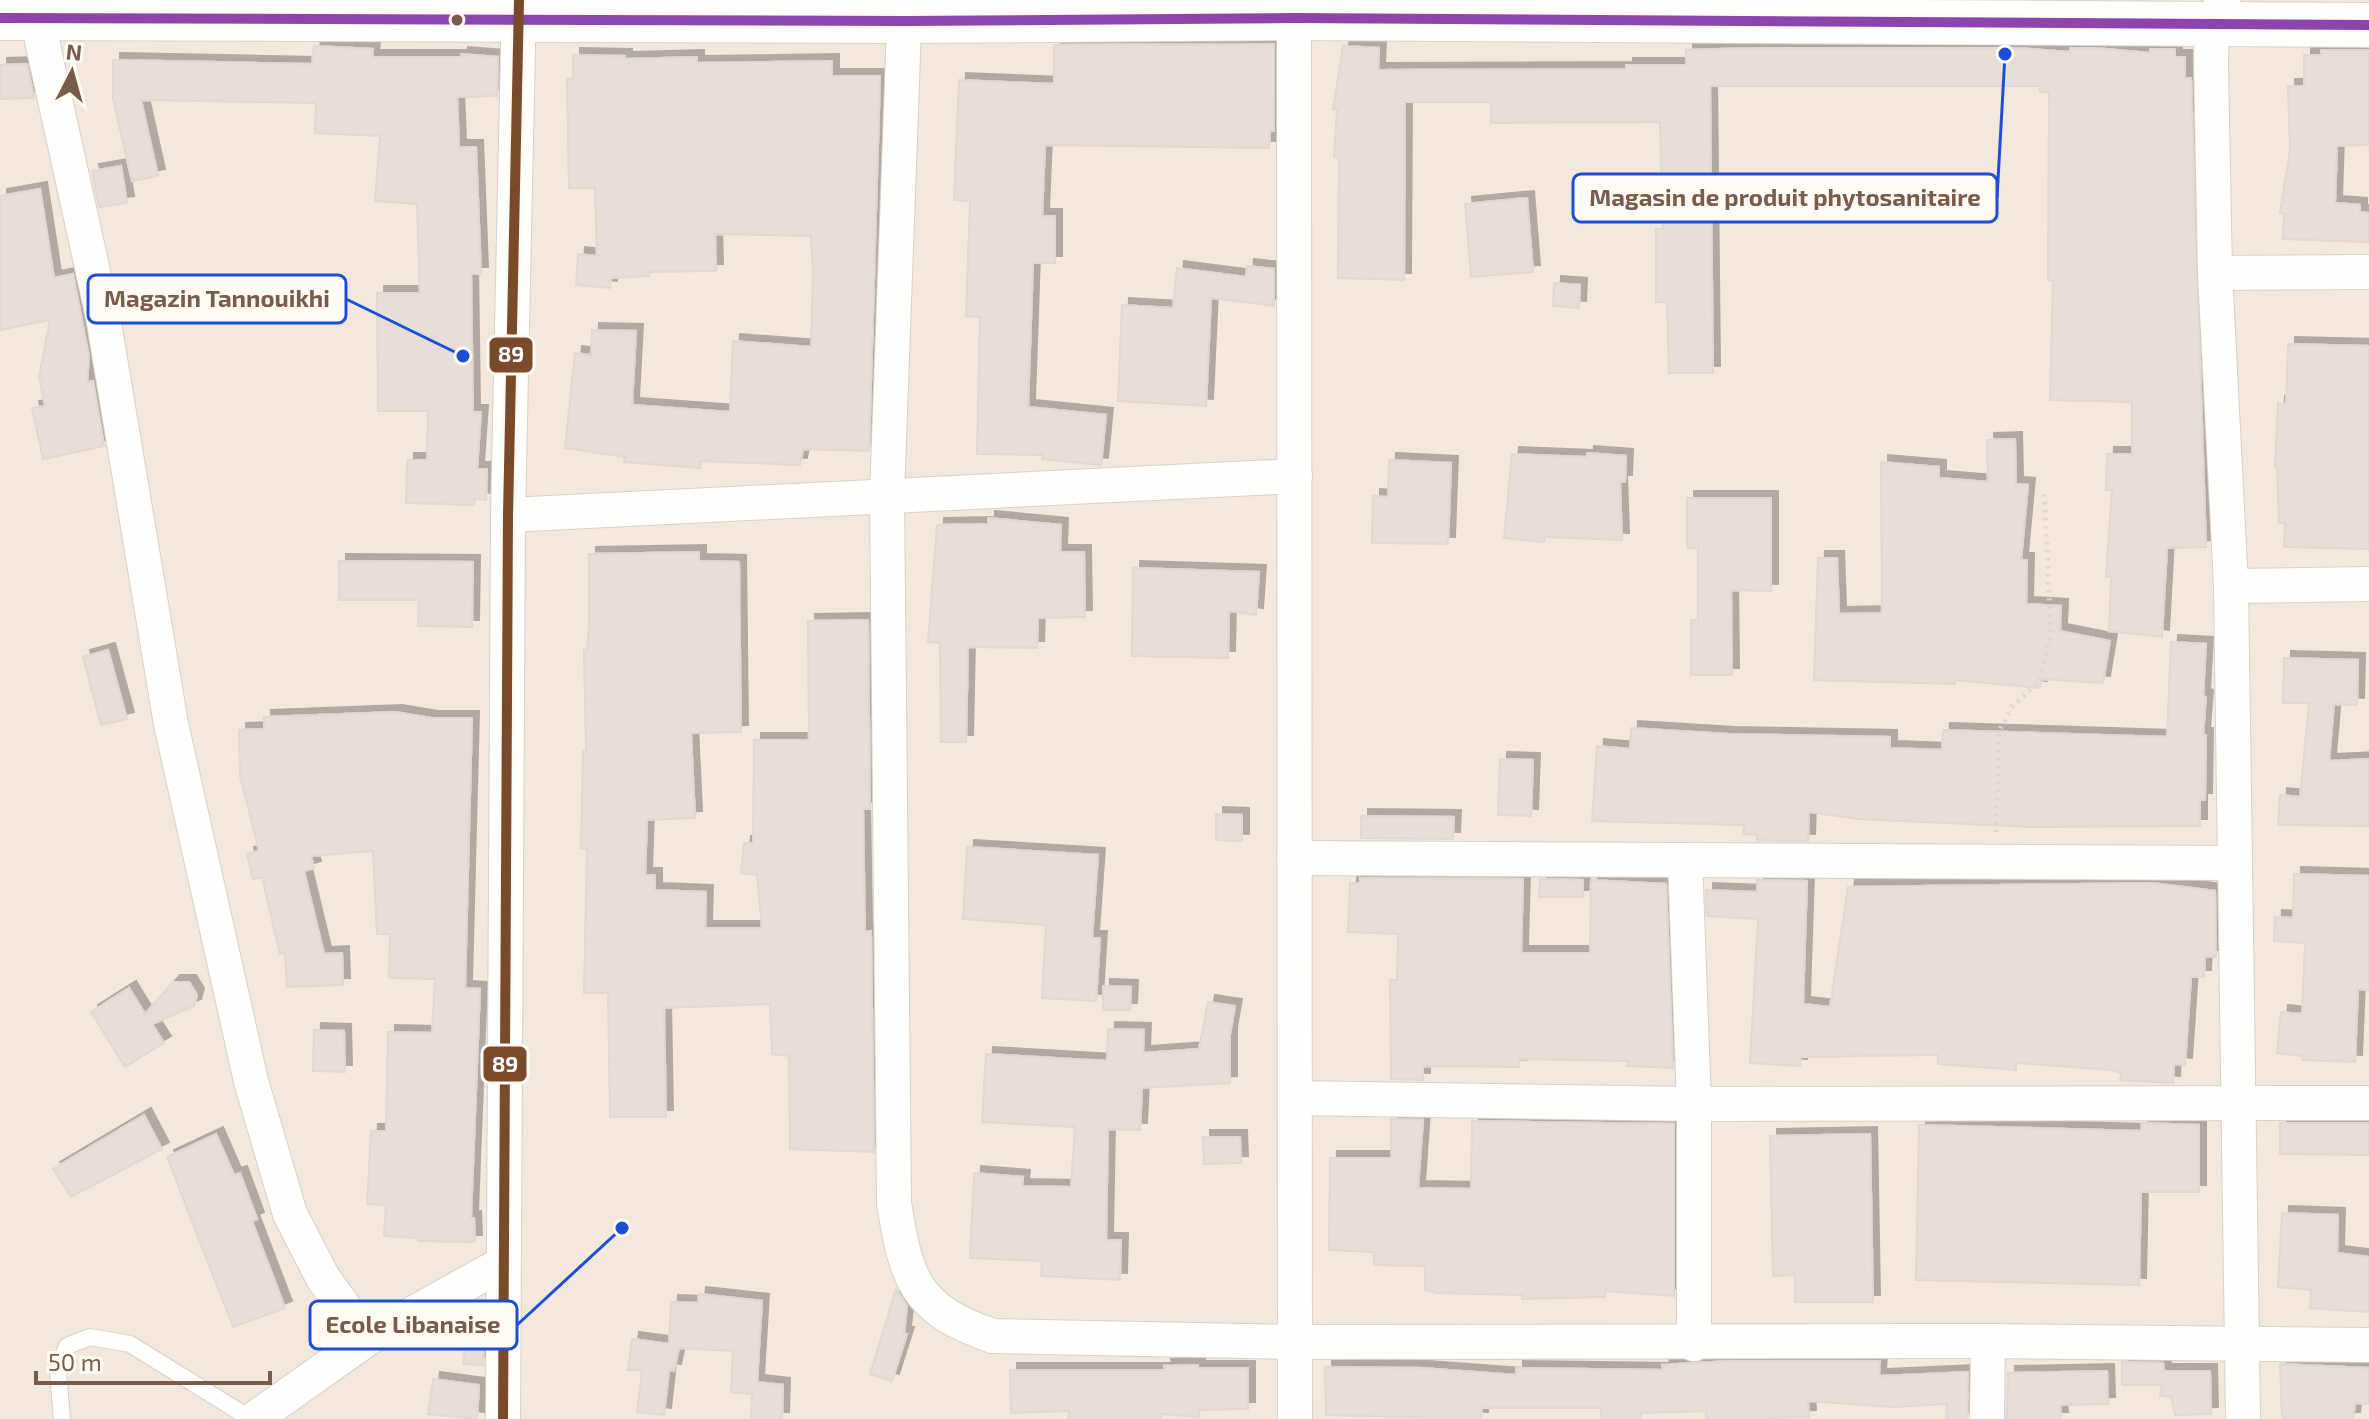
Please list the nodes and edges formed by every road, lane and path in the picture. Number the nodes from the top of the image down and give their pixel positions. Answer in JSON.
{"nodes":[{"id":1,"x":520,"y":9,"type":"edge"},
{"id":2,"x":1294,"y":9,"type":"edge"},
{"id":3,"x":905,"y":11,"type":"edge"},
{"id":4,"x":23,"y":12,"type":"edge"},
{"id":5,"x":2218,"y":13,"type":"edge"},
{"id":6,"x":2369,"y":25,"type":"edge"},
{"id":7,"x":2369,"y":272,"type":"edge"},
{"id":8,"x":2215,"y":273,"type":"junction"},
{"id":9,"x":1295,"y":476,"type":"junction"},
{"id":10,"x":2044,"y":490,"type":"dead end"},
{"id":11,"x":887,"y":495,"type":"junction"},
{"id":12,"x":508,"y":515,"type":"junction"},
{"id":13,"x":2369,"y":584,"type":"edge"},
{"id":14,"x":2231,"y":586,"type":"junction"},
{"id":15,"x":1294,"y":858,"type":"junction"},
{"id":16,"x":1685,"y":860,"type":"junction"},
{"id":17,"x":1996,"y":861,"type":"junction"},
{"id":18,"x":2233,"y":863,"type":"junction"},
{"id":19,"x":1295,"y":1098,"type":"junction"},
{"id":20,"x":2237,"y":1101,"type":"junction"},
{"id":21,"x":2369,"y":1103,"type":"edge"},
{"id":22,"x":1694,"y":1104,"type":"junction"},
{"id":23,"x":502,"y":1264,"type":"junction"},
{"id":24,"x":367,"y":1339,"type":"junction"},
{"id":25,"x":1988,"y":1341,"type":"junction"},
{"id":26,"x":1295,"y":1342,"type":"junction"},
{"id":27,"x":1694,"y":1344,"type":"junction"},
{"id":28,"x":2369,"y":1345,"type":"edge"},
{"id":29,"x":2243,"y":1346,"type":"junction"},
{"id":30,"x":62,"y":1419,"type":"edge"},
{"id":31,"x":253,"y":1419,"type":"edge"},
{"id":32,"x":503,"y":1419,"type":"edge"},
{"id":33,"x":1295,"y":1419,"type":"edge"},
{"id":34,"x":1987,"y":1419,"type":"edge"},
{"id":35,"x":2243,"y":1419,"type":"edge"}],
"edges":[{"from":1,"to":3,"type":"street"},
{"from":1,"to":4,"type":"street"},
{"from":1,"to":12,"type":"street"},
{"from":2,"to":3,"type":"street"},
{"from":2,"to":5,"type":"street"},
{"from":2,"to":9,"type":"street"},
{"from":3,"to":11,"type":"street"},
{"from":4,"to":24,"type":"street"},
{"from":5,"to":6,"type":"street"},
{"from":5,"to":8,"type":"street"},
{"from":7,"to":8,"type":"street"},
{"from":8,"to":14,"type":"street"},
{"from":9,"to":11,"type":"street"},
{"from":9,"to":15,"type":"street"},
{"from":10,"to":17,"type":"path"},
{"from":11,"to":12,"type":"street"},
{"from":11,"to":26,"type":"street"},
{"from":12,"to":23,"type":"street"},
{"from":13,"to":14,"type":"street"},
{"from":14,"to":18,"type":"street"},
{"from":15,"to":16,"type":"street"},
{"from":15,"to":19,"type":"street"},
{"from":16,"to":17,"type":"street"},
{"from":16,"to":22,"type":"street"},
{"from":17,"to":18,"type":"street"},
{"from":18,"to":20,"type":"street"},
{"from":19,"to":22,"type":"street"},
{"from":19,"to":26,"type":"street"},
{"from":20,"to":21,"type":"street"},
{"from":20,"to":22,"type":"street"},
{"from":20,"to":29,"type":"street"},
{"from":22,"to":27,"type":"street"},
{"from":23,"to":24,"type":"street"},
{"from":23,"to":32,"type":"street"},
{"from":24,"to":31,"type":"street"},
{"from":25,"to":27,"type":"street"},
{"from":25,"to":29,"type":"street"},
{"from":25,"to":34,"type":"street"},
{"from":26,"to":27,"type":"street"},
{"from":26,"to":33,"type":"street"},
{"from":28,"to":29,"type":"street"},
{"from":29,"to":35,"type":"street"},
{"from":30,"to":31,"type":"lane"}]}
